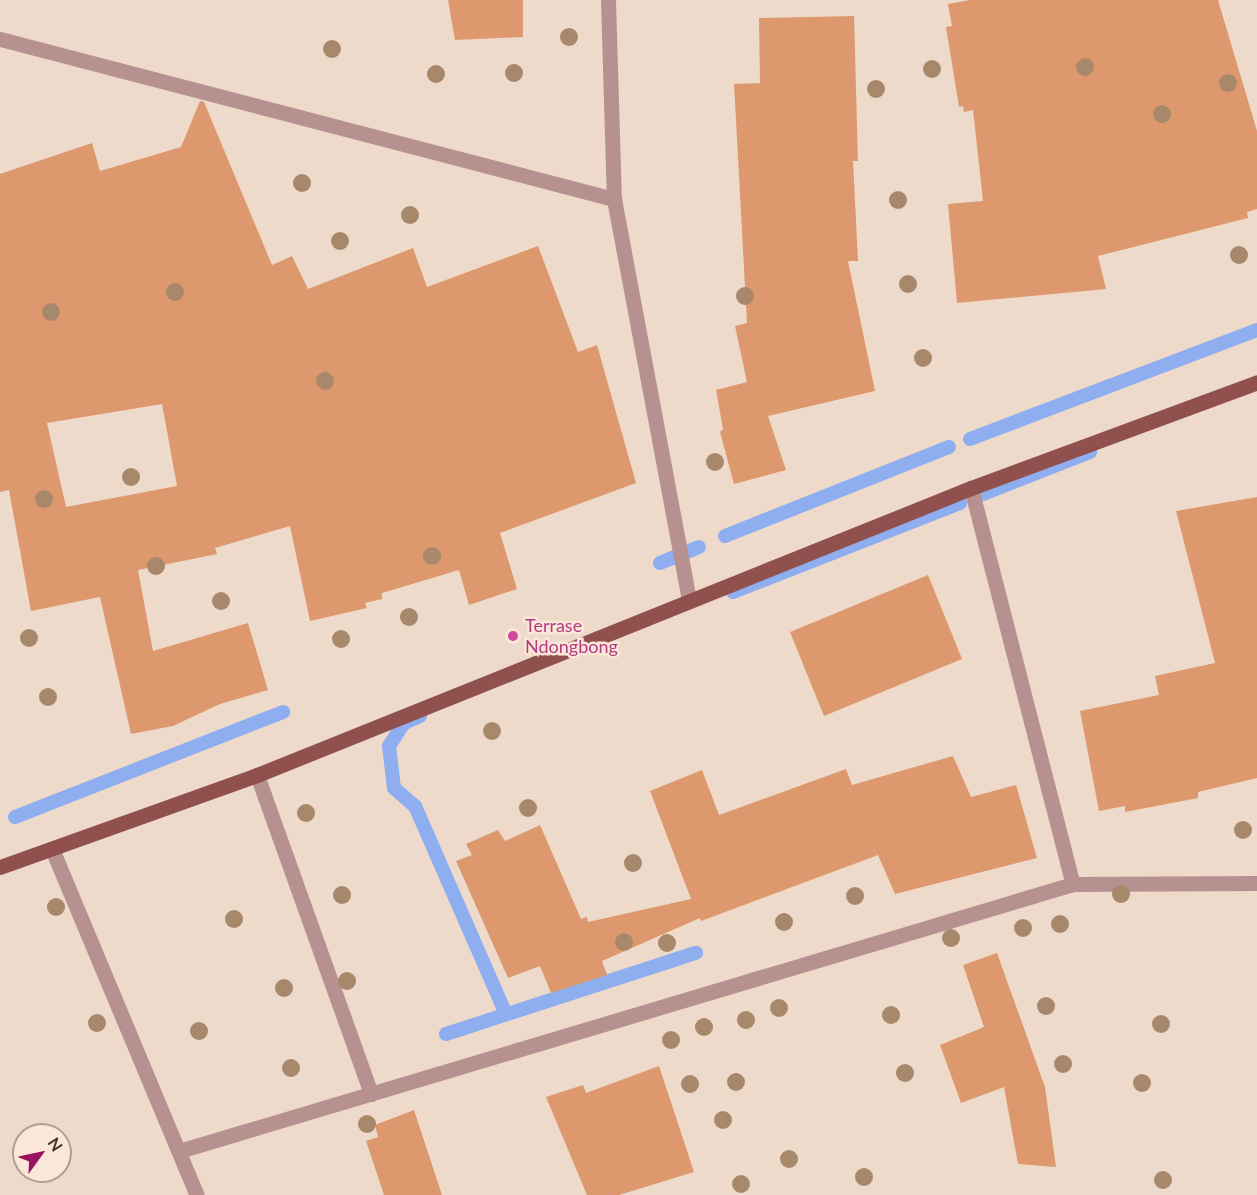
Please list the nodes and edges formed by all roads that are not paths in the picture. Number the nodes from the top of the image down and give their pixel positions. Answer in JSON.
{"nodes":[{"id":1,"x":608,"y":0,"type":"edge"},
{"id":2,"x":0,"y":39,"type":"edge"},
{"id":3,"x":614,"y":199,"type":"junction"},
{"id":4,"x":1257,"y":382,"type":"edge"},
{"id":5,"x":970,"y":488,"type":"junction"},
{"id":6,"x":689,"y":601,"type":"junction"},
{"id":7,"x":256,"y":775,"type":"junction"},
{"id":8,"x":52,"y":849,"type":"junction"},
{"id":9,"x":0,"y":867,"type":"edge"},
{"id":10,"x":1257,"y":883,"type":"edge"},
{"id":11,"x":1073,"y":884,"type":"junction"},
{"id":12,"x":371,"y":1094,"type":"junction"},
{"id":13,"x":179,"y":1150,"type":"junction"},
{"id":14,"x":197,"y":1195,"type":"edge"}],
"edges":[{"from":1,"to":3,"type":"street"},
{"from":2,"to":3,"type":"street"},
{"from":3,"to":6,"type":"street"},
{"from":4,"to":5,"type":"main road"},
{"from":5,"to":6,"type":"main road"},
{"from":5,"to":11,"type":"street"},
{"from":6,"to":7,"type":"main road"},
{"from":7,"to":8,"type":"main road"},
{"from":7,"to":12,"type":"street"},
{"from":8,"to":9,"type":"main road"},
{"from":8,"to":13,"type":"street"},
{"from":10,"to":11,"type":"street"},
{"from":11,"to":12,"type":"street"},
{"from":12,"to":13,"type":"street"},
{"from":13,"to":14,"type":"street"}]}
